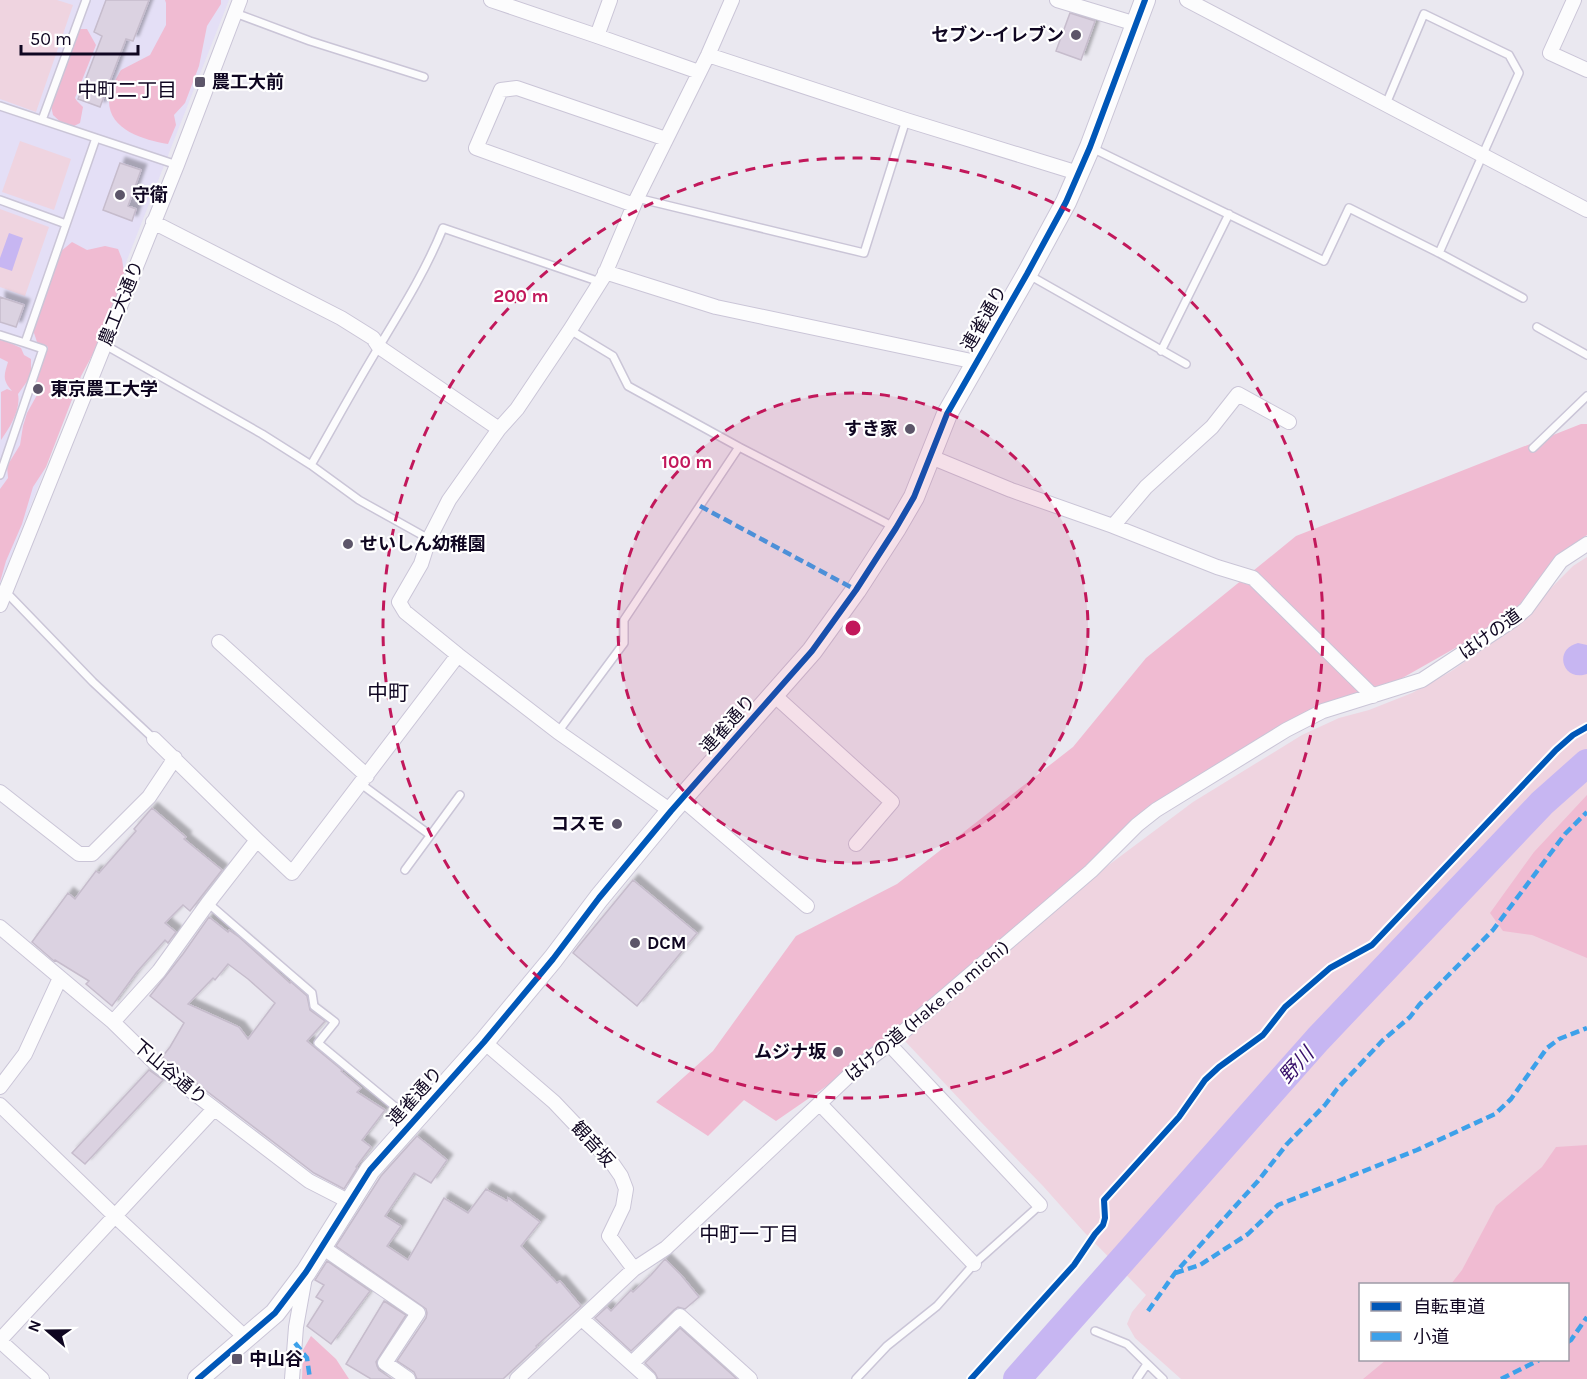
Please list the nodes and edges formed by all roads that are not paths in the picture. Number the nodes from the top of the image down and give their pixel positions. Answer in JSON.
{"nodes":[{"id":1,"x":86,"y":0,"type":"edge"},
{"id":2,"x":491,"y":0,"type":"edge"},
{"id":3,"x":610,"y":0,"type":"edge"},
{"id":4,"x":732,"y":0,"type":"edge"},
{"id":5,"x":1057,"y":0,"type":"edge"},
{"id":6,"x":1145,"y":0,"type":"edge"},
{"id":7,"x":1187,"y":0,"type":"edge"},
{"id":8,"x":1574,"y":0,"type":"edge"},
{"id":9,"x":238,"y":6,"type":"edge"},
{"id":10,"x":1136,"y":24,"type":"junction"},
{"id":11,"x":597,"y":36,"type":"junction"},
{"id":12,"x":708,"y":55,"type":"junction"},
{"id":13,"x":1587,"y":70,"type":"edge"},
{"id":14,"x":699,"y":72,"type":"junction"},
{"id":15,"x":424,"y":77,"type":"dead end"},
{"id":16,"x":1386,"y":104,"type":"junction"},
{"id":17,"x":0,"y":106,"type":"edge"},
{"id":18,"x":42,"y":120,"type":"junction"},
{"id":19,"x":906,"y":120,"type":"junction"},
{"id":20,"x":96,"y":138,"type":"junction"},
{"id":21,"x":666,"y":139,"type":"junction"},
{"id":22,"x":1090,"y":147,"type":"junction"},
{"id":23,"x":1483,"y":156,"type":"junction"},
{"id":24,"x":177,"y":165,"type":"junction"},
{"id":25,"x":1078,"y":173,"type":"junction"},
{"id":26,"x":0,"y":200,"type":"edge"},
{"id":27,"x":635,"y":202,"type":"junction"},
{"id":28,"x":1587,"y":210,"type":"edge"},
{"id":29,"x":1229,"y":214,"type":"junction"},
{"id":30,"x":153,"y":222,"type":"junction"},
{"id":31,"x":66,"y":224,"type":"junction"},
{"id":32,"x":1439,"y":253,"type":"junction"},
{"id":33,"x":1027,"y":274,"type":"junction"},
{"id":34,"x":602,"y":277,"type":"junction"},
{"id":35,"x":1523,"y":298,"type":"dead end"},
{"id":36,"x":1537,"y":327,"type":"dead end"},
{"id":37,"x":570,"y":330,"type":"junction"},
{"id":38,"x":0,"y":334,"type":"edge"},
{"id":39,"x":25,"y":343,"type":"junction"},
{"id":40,"x":105,"y":345,"type":"junction"},
{"id":41,"x":379,"y":346,"type":"junction"},
{"id":42,"x":1161,"y":351,"type":"junction"},
{"id":43,"x":1587,"y":355,"type":"edge"},
{"id":44,"x":976,"y":362,"type":"junction"},
{"id":45,"x":1186,"y":364,"type":"dead end"},
{"id":46,"x":1587,"y":396,"type":"edge"},
{"id":47,"x":1289,"y":422,"type":"dead end"},
{"id":48,"x":499,"y":429,"type":"junction"},
{"id":49,"x":739,"y":447,"type":"junction"},
{"id":50,"x":1533,"y":448,"type":"dead end"},
{"id":51,"x":931,"y":457,"type":"junction"},
{"id":52,"x":311,"y":465,"type":"junction"},
{"id":53,"x":0,"y":476,"type":"edge"},
{"id":54,"x":1113,"y":526,"type":"junction"},
{"id":55,"x":896,"y":528,"type":"junction"},
{"id":56,"x":429,"y":539,"type":"junction"},
{"id":57,"x":1587,"y":544,"type":"edge"},
{"id":58,"x":5,"y":591,"type":"junction"},
{"id":59,"x":0,"y":605,"type":"edge"},
{"id":60,"x":219,"y":642,"type":"dead end"},
{"id":61,"x":458,"y":655,"type":"junction"},
{"id":62,"x":774,"y":695,"type":"junction"},
{"id":63,"x":1373,"y":696,"type":"junction"},
{"id":64,"x":558,"y":732,"type":"junction"},
{"id":65,"x":154,"y":739,"type":"joint"},
{"id":66,"x":175,"y":758,"type":"junction"},
{"id":67,"x":364,"y":780,"type":"junction"},
{"id":68,"x":0,"y":792,"type":"edge"},
{"id":69,"x":460,"y":795,"type":"dead end"},
{"id":70,"x":677,"y":805,"type":"junction"},
{"id":71,"x":430,"y":835,"type":"junction"},
{"id":72,"x":257,"y":840,"type":"junction"},
{"id":73,"x":855,"y":844,"type":"dead end"},
{"id":74,"x":405,"y":870,"type":"dead end"},
{"id":75,"x":208,"y":903,"type":"junction"},
{"id":76,"x":807,"y":906,"type":"dead end"},
{"id":77,"x":0,"y":927,"type":"edge"},
{"id":78,"x":60,"y":978,"type":"junction"},
{"id":79,"x":113,"y":1022,"type":"junction"},
{"id":80,"x":484,"y":1042,"type":"junction"},
{"id":81,"x":889,"y":1044,"type":"junction"},
{"id":82,"x":0,"y":1087,"type":"edge"},
{"id":83,"x":820,"y":1104,"type":"junction"},
{"id":84,"x":0,"y":1105,"type":"edge"},
{"id":85,"x":214,"y":1109,"type":"junction"},
{"id":86,"x":412,"y":1121,"type":"junction"},
{"id":87,"x":350,"y":1202,"type":"junction"},
{"id":88,"x":1040,"y":1205,"type":"joint"},
{"id":89,"x":115,"y":1216,"type":"junction"},
{"id":90,"x":322,"y":1247,"type":"junction"},
{"id":91,"x":974,"y":1264,"type":"junction"},
{"id":92,"x":634,"y":1269,"type":"junction"},
{"id":93,"x":306,"y":1272,"type":"junction"},
{"id":94,"x":582,"y":1319,"type":"junction"},
{"id":95,"x":1095,"y":1331,"type":"dead end"},
{"id":96,"x":246,"y":1338,"type":"junction"},
{"id":97,"x":0,"y":1341,"type":"edge"},
{"id":98,"x":632,"y":1363,"type":"junction"},
{"id":99,"x":1147,"y":1364,"type":"junction"},
{"id":100,"x":42,"y":1379,"type":"edge"},
{"id":101,"x":198,"y":1379,"type":"edge"},
{"id":102,"x":292,"y":1379,"type":"edge"},
{"id":103,"x":408,"y":1379,"type":"edge"},
{"id":104,"x":517,"y":1379,"type":"edge"},
{"id":105,"x":649,"y":1379,"type":"edge"},
{"id":106,"x":750,"y":1379,"type":"edge"},
{"id":107,"x":856,"y":1379,"type":"edge"},
{"id":108,"x":1137,"y":1379,"type":"edge"},
{"id":109,"x":1163,"y":1379,"type":"edge"}],
"edges":[{"from":1,"to":18,"type":"lane"},
{"from":2,"to":11,"type":"street"},
{"from":3,"to":11,"type":"street"},
{"from":4,"to":12,"type":"street"},
{"from":5,"to":10,"type":"street"},
{"from":6,"to":10,"type":"main road","name":"連雀通り"},
{"from":7,"to":16,"type":"street"},
{"from":8,"to":13,"type":"street"},
{"from":9,"to":15,"type":"lane"},
{"from":9,"to":24,"type":"street","name":"農工大通り"},
{"from":10,"to":22,"type":"main road","name":"連雀通り"},
{"from":11,"to":14,"type":"street"},
{"from":12,"to":14,"type":"street"},
{"from":12,"to":19,"type":"street"},
{"from":14,"to":21,"type":"street"},
{"from":16,"to":23,"type":"street"},
{"from":16,"to":23,"type":"lane"},
{"from":17,"to":18,"type":"lane"},
{"from":18,"to":20,"type":"lane"},
{"from":19,"to":25,"type":"street"},
{"from":19,"to":27,"type":"lane"},
{"from":20,"to":24,"type":"lane"},
{"from":20,"to":31,"type":"lane"},
{"from":21,"to":27,"type":"street"},
{"from":21,"to":27,"type":"street"},
{"from":22,"to":25,"type":"main road","name":"連雀通り"},
{"from":22,"to":29,"type":"lane"},
{"from":23,"to":28,"type":"street"},
{"from":23,"to":32,"type":"lane"},
{"from":24,"to":30,"type":"street","name":"農工大通り"},
{"from":25,"to":33,"type":"main road","name":"連雀通り"},
{"from":26,"to":31,"type":"lane"},
{"from":27,"to":34,"type":"street"},
{"from":29,"to":32,"type":"lane"},
{"from":29,"to":42,"type":"lane"},
{"from":30,"to":40,"type":"street","name":"農工大通り"},
{"from":30,"to":41,"type":"street"},
{"from":31,"to":39,"type":"lane"},
{"from":32,"to":35,"type":"lane"},
{"from":33,"to":42,"type":"lane"},
{"from":33,"to":44,"type":"main road","name":"連雀通り"},
{"from":34,"to":37,"type":"street"},
{"from":34,"to":41,"type":"lane"},
{"from":34,"to":44,"type":"street"},
{"from":36,"to":43,"type":"lane"},
{"from":37,"to":48,"type":"street"},
{"from":37,"to":49,"type":"lane"},
{"from":38,"to":39,"type":"lane"},
{"from":39,"to":53,"type":"lane"},
{"from":40,"to":52,"type":"lane"},
{"from":40,"to":58,"type":"street","name":"農工大通り"},
{"from":41,"to":48,"type":"street"},
{"from":41,"to":52,"type":"lane"},
{"from":42,"to":45,"type":"lane"},
{"from":44,"to":51,"type":"main road","name":"連雀通り"},
{"from":46,"to":50,"type":"lane"},
{"from":47,"to":54,"type":"street"},
{"from":48,"to":56,"type":"street"},
{"from":49,"to":55,"type":"lane"},
{"from":49,"to":64,"type":"lane"},
{"from":51,"to":54,"type":"street"},
{"from":51,"to":55,"type":"main road","name":"連雀通り"},
{"from":52,"to":56,"type":"lane"},
{"from":54,"to":63,"type":"street"},
{"from":55,"to":62,"type":"main road","name":"連雀通り"},
{"from":56,"to":61,"type":"street"},
{"from":57,"to":63,"type":"street","name":"はけの道"},
{"from":58,"to":59,"type":"street","name":"農工大通り"},
{"from":58,"to":65,"type":"lane"},
{"from":60,"to":67,"type":"street"},
{"from":61,"to":64,"type":"street"},
{"from":61,"to":67,"type":"street"},
{"from":62,"to":70,"type":"main road","name":"連雀通り"},
{"from":62,"to":73,"type":"street"},
{"from":63,"to":81,"type":"street","name":"はけの道 (Hake no michi)"},
{"from":64,"to":70,"type":"street"},
{"from":65,"to":66,"type":"street"},
{"from":66,"to":68,"type":"street"},
{"from":66,"to":72,"type":"street"},
{"from":67,"to":71,"type":"lane"},
{"from":67,"to":72,"type":"street"},
{"from":69,"to":71,"type":"lane"},
{"from":70,"to":76,"type":"street"},
{"from":70,"to":80,"type":"main road","name":"連雀通り"},
{"from":71,"to":74,"type":"lane"},
{"from":72,"to":75,"type":"street"},
{"from":75,"to":79,"type":"street"},
{"from":75,"to":86,"type":"lane"},
{"from":77,"to":78,"type":"street","name":"下山谷通り"},
{"from":78,"to":79,"type":"street","name":"下山谷通り"},
{"from":78,"to":82,"type":"street"},
{"from":79,"to":85,"type":"street","name":"下山谷通り"},
{"from":80,"to":86,"type":"main road","name":"連雀通り"},
{"from":80,"to":92,"type":"street","name":"観音坂"},
{"from":81,"to":83,"type":"street","name":"はけの道 (Hake no michi)"},
{"from":81,"to":88,"type":"street"},
{"from":83,"to":91,"type":"street"},
{"from":83,"to":92,"type":"street","name":"はけの道 (Hake no michi)"},
{"from":84,"to":89,"type":"street"},
{"from":85,"to":87,"type":"street","name":"下山谷通り"},
{"from":85,"to":89,"type":"street"},
{"from":86,"to":87,"type":"main road","name":"連雀通り"},
{"from":87,"to":90,"type":"main road","name":"連雀通り"},
{"from":88,"to":91,"type":"lane"},
{"from":89,"to":96,"type":"street"},
{"from":89,"to":97,"type":"street"},
{"from":90,"to":93,"type":"main road","name":"連雀通り"},
{"from":90,"to":103,"type":"street"},
{"from":91,"to":107,"type":"lane"},
{"from":92,"to":94,"type":"street","name":"はけの道 (Hake no michi)"},
{"from":93,"to":96,"type":"main road","name":"連雀通り"},
{"from":93,"to":102,"type":"street"},
{"from":94,"to":98,"type":"street"},
{"from":94,"to":104,"type":"street","name":"はけの道 (Hake no michi)"},
{"from":95,"to":99,"type":"lane"},
{"from":96,"to":101,"type":"main road","name":"連雀通り"},
{"from":97,"to":100,"type":"street"},
{"from":98,"to":105,"type":"street"},
{"from":98,"to":106,"type":"street"},
{"from":99,"to":108,"type":"lane"},
{"from":99,"to":109,"type":"lane"}]}
